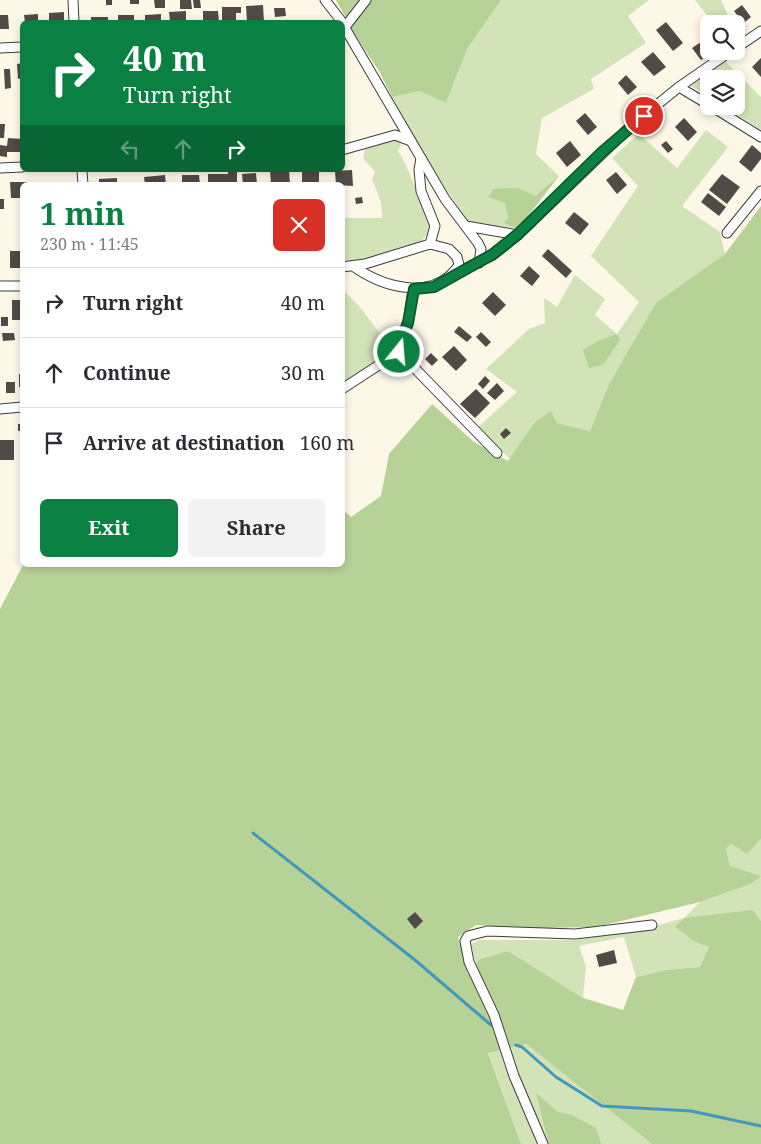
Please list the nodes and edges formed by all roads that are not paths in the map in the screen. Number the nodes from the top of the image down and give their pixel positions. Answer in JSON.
{"nodes":[{"id":1,"x":73,"y":0,"type":"edge"},
{"id":2,"x":325,"y":0,"type":"edge"},
{"id":3,"x":366,"y":0,"type":"edge"},
{"id":4,"x":74,"y":20,"type":"edge"},
{"id":5,"x":339,"y":20,"type":"edge"},
{"id":6,"x":345,"y":23,"type":"edge"},
{"id":7,"x":345,"y":28,"type":"edge"},
{"id":8,"x":761,"y":31,"type":"edge"},
{"id":9,"x":745,"y":42,"type":"edge"},
{"id":10,"x":20,"y":47,"type":"edge"},
{"id":11,"x":0,"y":48,"type":"edge"},
{"id":12,"x":718,"y":60,"type":"edge"},
{"id":13,"x":679,"y":87,"type":"junction"},
{"id":14,"x":700,"y":100,"type":"edge"},
{"id":15,"x":725,"y":115,"type":"edge"},
{"id":16,"x":761,"y":137,"type":"edge"},
{"id":17,"x":411,"y":141,"type":"junction"},
{"id":18,"x":345,"y":149,"type":"edge"},
{"id":19,"x":421,"y":158,"type":"junction"},
{"id":20,"x":20,"y":167,"type":"edge"},
{"id":21,"x":0,"y":168,"type":"edge"},
{"id":22,"x":761,"y":191,"type":"edge"},
{"id":23,"x":466,"y":226,"type":"junction"},
{"id":24,"x":727,"y":233,"type":"dead end"},
{"id":25,"x":518,"y":234,"type":"junction"},
{"id":26,"x":430,"y":244,"type":"junction"},
{"id":27,"x":479,"y":263,"type":"junction"},
{"id":28,"x":353,"y":266,"type":"junction"},
{"id":29,"x":345,"y":267,"type":"edge"},
{"id":30,"x":450,"y":276,"type":"junction"},
{"id":31,"x":0,"y":286,"type":"edge"},
{"id":32,"x":20,"y":286,"type":"edge"},
{"id":33,"x":414,"y":289,"type":"junction"},
{"id":34,"x":398,"y":345,"type":"junction"},
{"id":35,"x":345,"y":387,"type":"edge"},
{"id":36,"x":20,"y":407,"type":"edge"},
{"id":37,"x":0,"y":409,"type":"edge"},
{"id":38,"x":497,"y":453,"type":"dead end"},
{"id":39,"x":652,"y":925,"type":"dead end"},
{"id":40,"x":543,"y":1144,"type":"edge"}],
"edges":[{"from":1,"to":4,"type":"street"},
{"from":2,"to":5,"type":"street"},
{"from":3,"to":6,"type":"street"},
{"from":7,"to":17,"type":"street"},
{"from":8,"to":9,"type":"street"},
{"from":10,"to":11,"type":"street"},
{"from":12,"to":13,"type":"street"},
{"from":13,"to":14,"type":"street"},
{"from":13,"to":25,"type":"street"},
{"from":15,"to":16,"type":"street"},
{"from":17,"to":18,"type":"street"},
{"from":17,"to":19,"type":"street"},
{"from":19,"to":23,"type":"street"},
{"from":19,"to":26,"type":"street"},
{"from":20,"to":21,"type":"street"},
{"from":22,"to":24,"type":"street"},
{"from":23,"to":25,"type":"street"},
{"from":23,"to":27,"type":"street"},
{"from":25,"to":27,"type":"street"},
{"from":26,"to":28,"type":"street"},
{"from":26,"to":30,"type":"street"},
{"from":27,"to":30,"type":"street"},
{"from":28,"to":29,"type":"street"},
{"from":28,"to":33,"type":"street"},
{"from":30,"to":33,"type":"street"},
{"from":31,"to":32,"type":"street"},
{"from":33,"to":34,"type":"street"},
{"from":34,"to":35,"type":"street"},
{"from":34,"to":38,"type":"street"},
{"from":36,"to":37,"type":"street"},
{"from":39,"to":40,"type":"street"}]}
